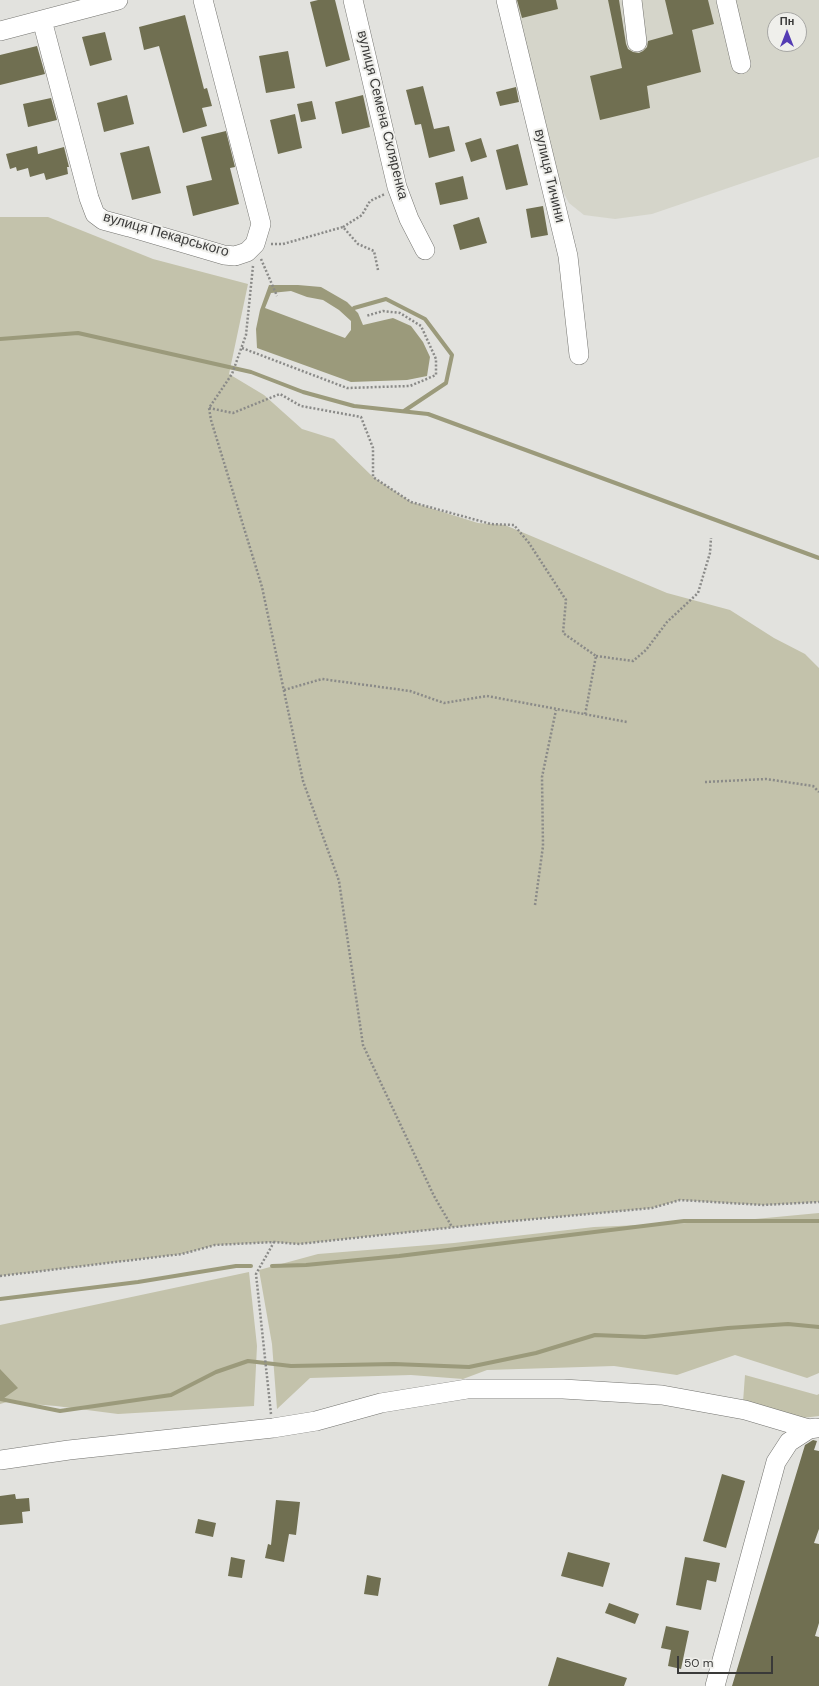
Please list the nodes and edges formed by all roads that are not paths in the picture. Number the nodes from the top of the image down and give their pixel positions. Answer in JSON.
{"nodes":[{"id":1,"x":118,"y":0,"type":"edge"},
{"id":2,"x":203,"y":0,"type":"edge"},
{"id":3,"x":353,"y":0,"type":"edge"},
{"id":4,"x":506,"y":0,"type":"edge"},
{"id":5,"x":632,"y":0,"type":"edge"},
{"id":6,"x":726,"y":0,"type":"edge"},
{"id":7,"x":42,"y":20,"type":"junction"},
{"id":8,"x":0,"y":31,"type":"edge"},
{"id":9,"x":638,"y":42,"type":"dead end"},
{"id":10,"x":741,"y":64,"type":"dead end"},
{"id":11,"x":425,"y":250,"type":"dead end"},
{"id":12,"x":579,"y":354,"type":"dead end"},
{"id":13,"x":814,"y":1428,"type":"edge"},
{"id":14,"x":0,"y":1460,"type":"edge"},
{"id":15,"x":716,"y":1686,"type":"edge"}],
"edges":[{"from":1,"to":7,"type":"street"},
{"from":2,"to":7,"type":"street","name":"вулиця Пекарського"},
{"from":3,"to":11,"type":"street","name":"вулиця Семена Скляренка"},
{"from":4,"to":12,"type":"street","name":"вулиця Тичини"},
{"from":5,"to":9,"type":"street"},
{"from":6,"to":10,"type":"street"},
{"from":7,"to":8,"type":"street"},
{"from":13,"to":14,"type":"street"},
{"from":13,"to":15,"type":"street"}]}
